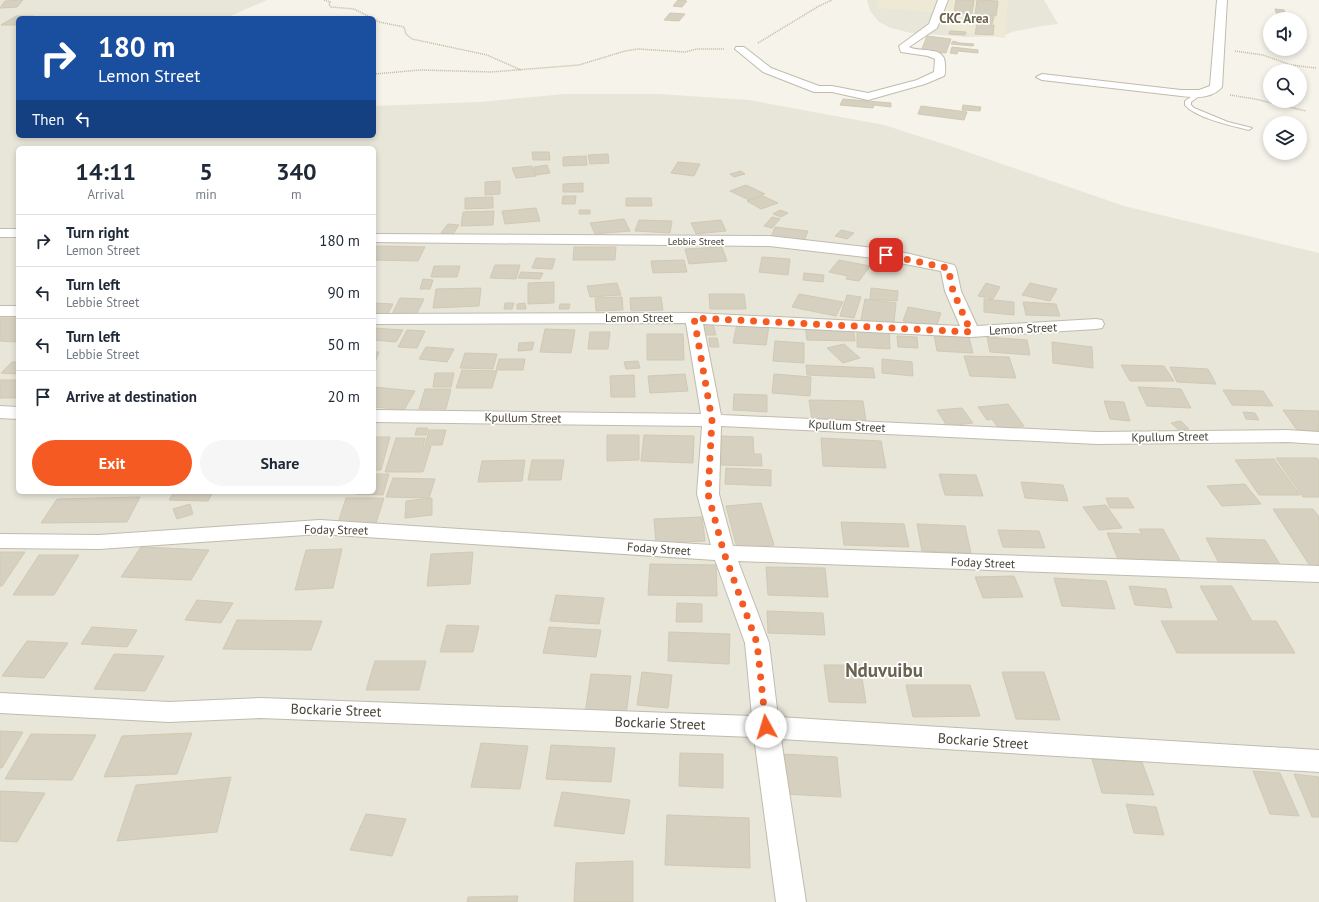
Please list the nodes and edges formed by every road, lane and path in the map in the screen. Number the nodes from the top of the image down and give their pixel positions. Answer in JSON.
{"nodes":[{"id":1,"x":324,"y":0,"type":"edge"},
{"id":2,"x":832,"y":0,"type":"edge"},
{"id":3,"x":943,"y":0,"type":"edge"},
{"id":4,"x":1222,"y":0,"type":"edge"},
{"id":5,"x":368,"y":16,"type":"edge"},
{"id":6,"x":376,"y":20,"type":"edge"},
{"id":7,"x":740,"y":49,"type":"junction"},
{"id":8,"x":1219,"y":49,"type":"junction"},
{"id":9,"x":1316,"y":68,"type":"dead end"},
{"id":10,"x":521,"y":70,"type":"junction"},
{"id":11,"x":376,"y":74,"type":"edge"},
{"id":12,"x":1042,"y":77,"type":"dead end"},
{"id":13,"x":1212,"y":90,"type":"junction"},
{"id":14,"x":1199,"y":94,"type":"junction"},
{"id":15,"x":1306,"y":111,"type":"dead end"},
{"id":16,"x":1249,"y":128,"type":"dead end"},
{"id":17,"x":0,"y":232,"type":"edge"},
{"id":18,"x":16,"y":233,"type":"edge"},
{"id":19,"x":376,"y":238,"type":"edge"},
{"id":20,"x":0,"y":311,"type":"edge"},
{"id":21,"x":16,"y":311,"type":"edge"},
{"id":22,"x":694,"y":318,"type":"junction"},
{"id":23,"x":376,"y":319,"type":"edge"},
{"id":24,"x":1096,"y":324,"type":"dead end"},
{"id":25,"x":971,"y":332,"type":"junction"},
{"id":26,"x":0,"y":412,"type":"edge"},
{"id":27,"x":16,"y":413,"type":"edge"},
{"id":28,"x":376,"y":416,"type":"edge"},
{"id":29,"x":712,"y":420,"type":"junction"},
{"id":30,"x":1319,"y":438,"type":"edge"},
{"id":31,"x":0,"y":541,"type":"edge"},
{"id":32,"x":724,"y":553,"type":"junction"},
{"id":33,"x":1319,"y":574,"type":"edge"},
{"id":34,"x":0,"y":703,"type":"edge"},
{"id":35,"x":766,"y":727,"type":"junction"},
{"id":36,"x":1319,"y":761,"type":"edge"},
{"id":37,"x":791,"y":902,"type":"edge"}],
"edges":[{"from":1,"to":5,"type":"path"},
{"from":2,"to":7,"type":"path"},
{"from":3,"to":7,"type":"street"},
{"from":4,"to":8,"type":"street"},
{"from":6,"to":10,"type":"path"},
{"from":7,"to":10,"type":"path"},
{"from":8,"to":9,"type":"path"},
{"from":8,"to":13,"type":"street"},
{"from":10,"to":11,"type":"path"},
{"from":12,"to":14,"type":"street"},
{"from":13,"to":14,"type":"street"},
{"from":13,"to":15,"type":"path"},
{"from":14,"to":16,"type":"lane"},
{"from":17,"to":18,"type":"street"},
{"from":19,"to":25,"type":"street","name":"Lebbie Street"},
{"from":20,"to":21,"type":"street"},
{"from":22,"to":23,"type":"street","name":"Lemon Street"},
{"from":22,"to":25,"type":"street","name":"Lemon Street"},
{"from":22,"to":29,"type":"street"},
{"from":24,"to":25,"type":"street","name":"Lemon Street"},
{"from":26,"to":27,"type":"street"},
{"from":28,"to":29,"type":"street","name":"Kpullum Street"},
{"from":29,"to":30,"type":"street","name":"Kpullum Street"},
{"from":29,"to":32,"type":"street"},
{"from":31,"to":32,"type":"street","name":"Foday Street"},
{"from":32,"to":33,"type":"street","name":"Foday Street"},
{"from":32,"to":35,"type":"street"},
{"from":34,"to":35,"type":"street","name":"Bockarie Street"},
{"from":35,"to":36,"type":"street","name":"Bockarie Street"},
{"from":35,"to":37,"type":"street"}]}
